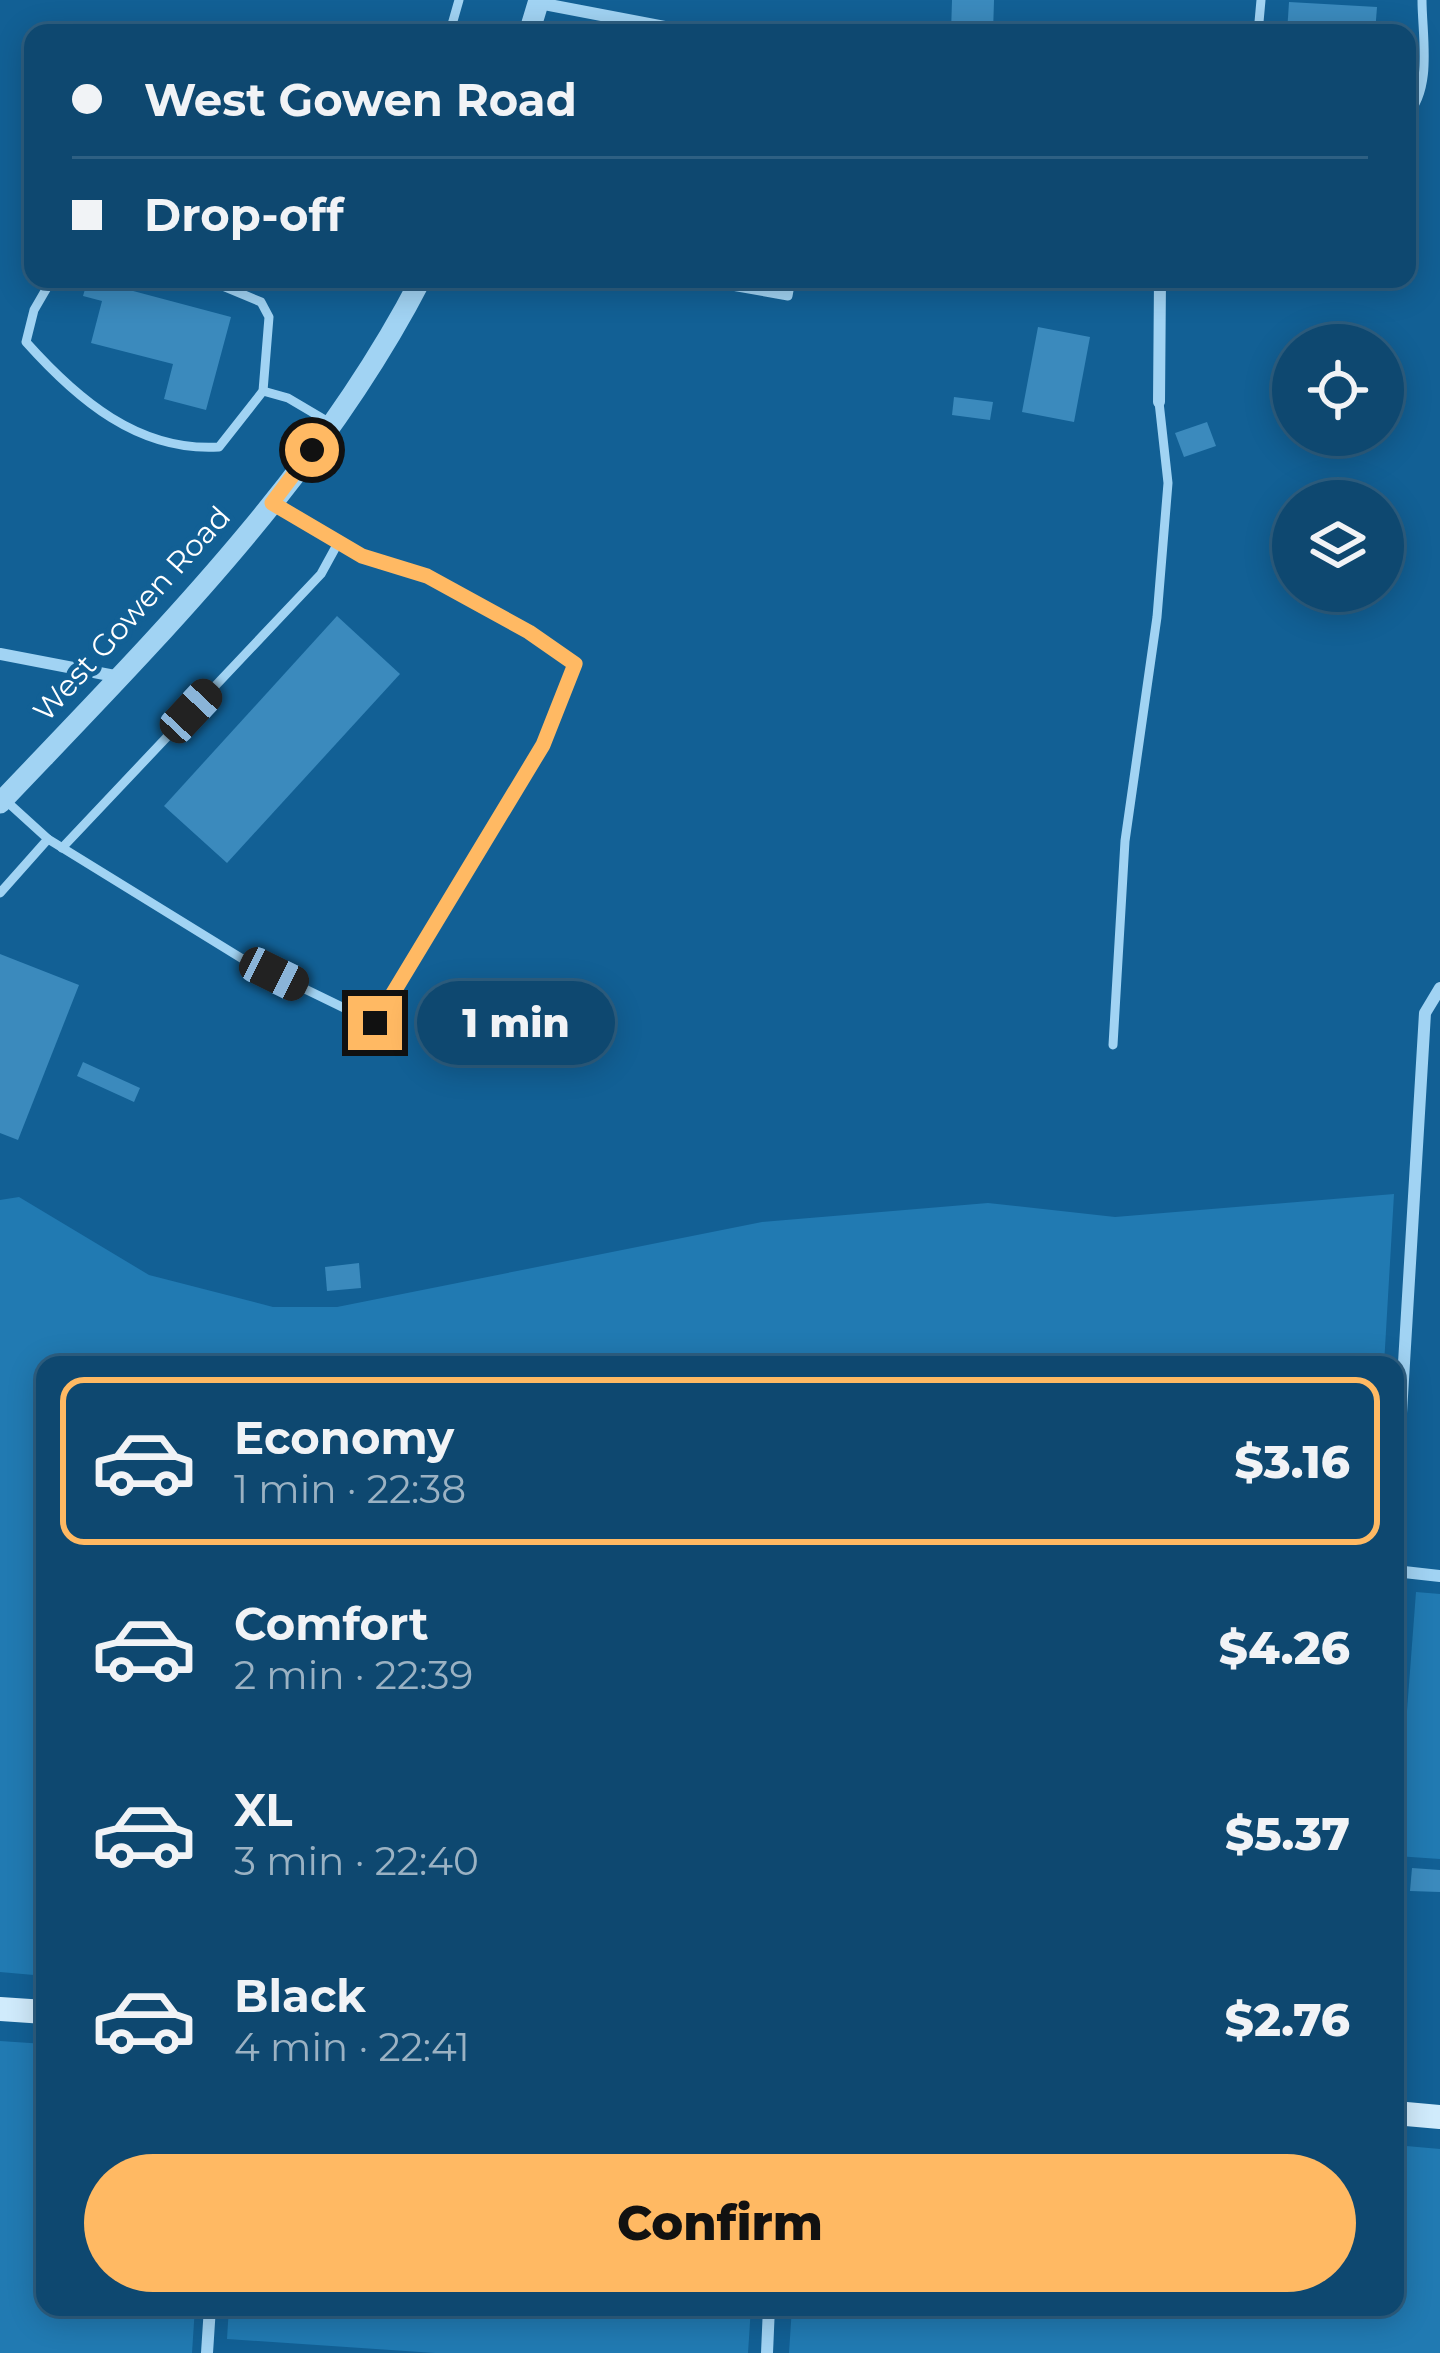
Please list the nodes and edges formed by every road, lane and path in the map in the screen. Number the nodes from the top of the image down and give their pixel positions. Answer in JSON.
{"nodes":[{"id":1,"x":1422,"y":0,"type":"edge"},
{"id":2,"x":539,"y":2,"type":"edge"},
{"id":3,"x":651,"y":24,"type":"edge"},
{"id":4,"x":1416,"y":103,"type":"edge"},
{"id":5,"x":47,"y":288,"type":"edge"},
{"id":6,"x":228,"y":288,"type":"edge"},
{"id":7,"x":415,"y":288,"type":"edge"},
{"id":8,"x":743,"y":288,"type":"edge"},
{"id":9,"x":789,"y":288,"type":"edge"},
{"id":10,"x":1160,"y":288,"type":"edge"},
{"id":11,"x":263,"y":391,"type":"junction"},
{"id":12,"x":1159,"y":402,"type":"joint"},
{"id":13,"x":332,"y":424,"type":"junction"},
{"id":14,"x":272,"y":503,"type":"junction"},
{"id":15,"x":338,"y":543,"type":"junction"},
{"id":16,"x":0,"y":654,"type":"edge"},
{"id":17,"x":120,"y":677,"type":"junction"},
{"id":18,"x":2,"y":801,"type":"edge"},
{"id":19,"x":48,"y":839,"type":"junction"},
{"id":20,"x":62,"y":848,"type":"junction"},
{"id":21,"x":0,"y":893,"type":"edge"},
{"id":22,"x":1438,"y":990,"type":"edge"},
{"id":23,"x":1113,"y":1045,"type":"dead end"},
{"id":24,"x":1404,"y":1358,"type":"edge"},
{"id":25,"x":1404,"y":1571,"type":"edge"},
{"id":26,"x":1440,"y":1576,"type":"edge"},
{"id":27,"x":0,"y":2009,"type":"edge"},
{"id":28,"x":36,"y":2011,"type":"edge"},
{"id":29,"x":1404,"y":2114,"type":"edge"},
{"id":30,"x":1440,"y":2117,"type":"edge"},
{"id":31,"x":209,"y":2316,"type":"edge"},
{"id":32,"x":768,"y":2316,"type":"edge"},
{"id":33,"x":207,"y":2353,"type":"edge"},
{"id":34,"x":766,"y":2353,"type":"edge"}],
"edges":[{"from":1,"to":4,"type":"lane"},
{"from":2,"to":3,"type":"street"},
{"from":5,"to":11,"type":"lane"},
{"from":6,"to":11,"type":"lane"},
{"from":7,"to":13,"type":"street","name":"West Gowen Road"},
{"from":8,"to":9,"type":"lane"},
{"from":10,"to":12,"type":"street"},
{"from":11,"to":13,"type":"lane"},
{"from":12,"to":23,"type":"lane"},
{"from":13,"to":14,"type":"street","name":"West Gowen Road"},
{"from":14,"to":15,"type":"lane"},
{"from":14,"to":17,"type":"street","name":"West Gowen Road"},
{"from":15,"to":20,"type":"lane"},
{"from":15,"to":20,"type":"lane"},
{"from":16,"to":17,"type":"street"},
{"from":17,"to":18,"type":"street","name":"West Gowen Road"},
{"from":18,"to":19,"type":"lane"},
{"from":19,"to":20,"type":"lane"},
{"from":19,"to":21,"type":"lane"},
{"from":22,"to":24,"type":"street"},
{"from":25,"to":26,"type":"street"},
{"from":27,"to":28,"type":"main road"},
{"from":29,"to":30,"type":"main road"},
{"from":31,"to":33,"type":"street"},
{"from":32,"to":34,"type":"street"}]}
